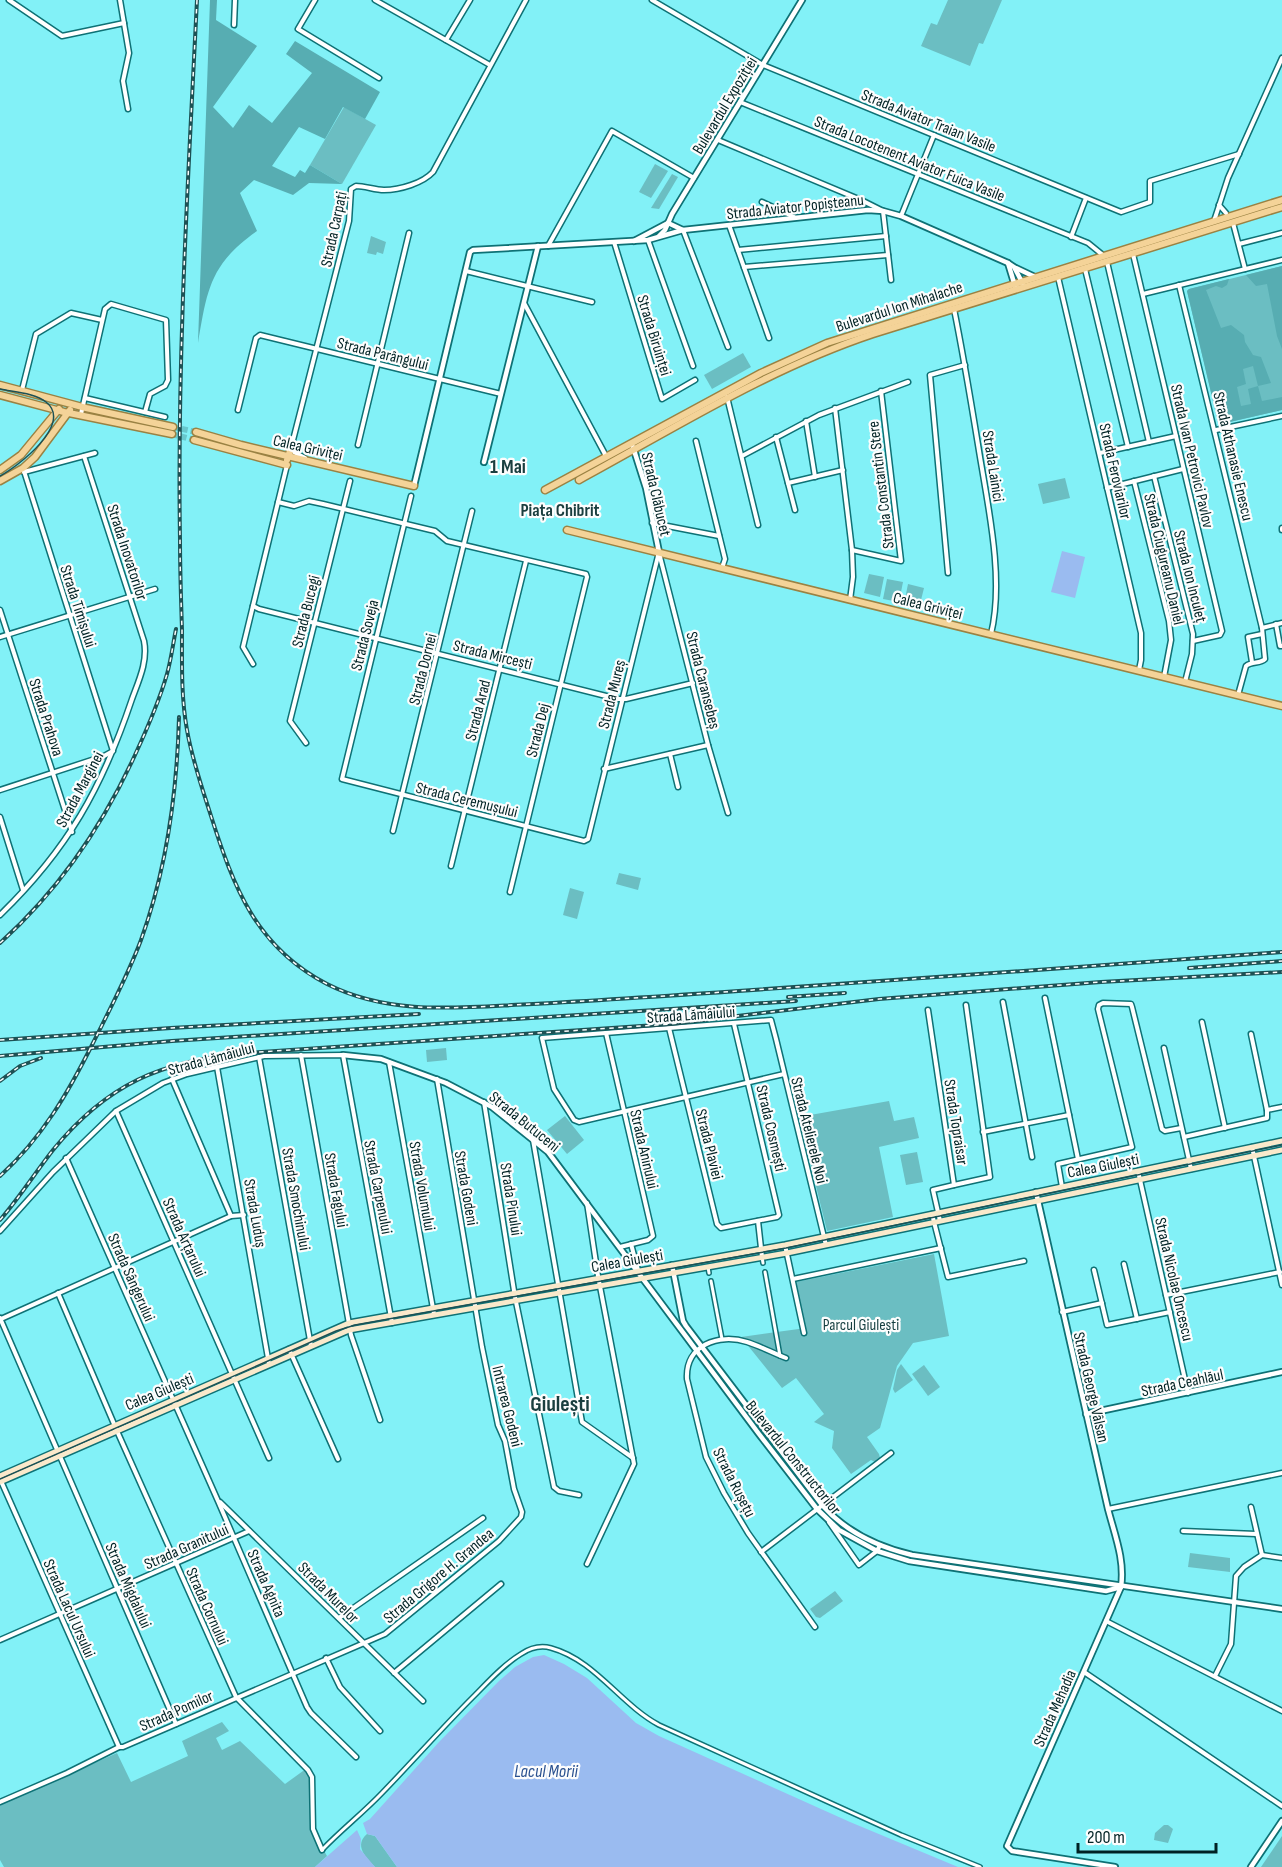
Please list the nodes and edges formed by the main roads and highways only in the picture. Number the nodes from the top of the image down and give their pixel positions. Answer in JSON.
{"nodes":[{"id":1,"x":1282,"y":200,"type":"edge"},
{"id":2,"x":1282,"y":207,"type":"edge"},
{"id":3,"x":1215,"y":225,"type":"junction"},
{"id":4,"x":1105,"y":259,"type":"junction"},
{"id":5,"x":1023,"y":284,"type":"junction"},
{"id":6,"x":0,"y":385,"type":"edge"},
{"id":7,"x":0,"y":395,"type":"edge"},
{"id":8,"x":726,"y":395,"type":"junction"},
{"id":9,"x":68,"y":403,"type":"junction"},
{"id":10,"x":58,"y":410,"type":"junction"},
{"id":11,"x":82,"y":410,"type":"junction"},
{"id":12,"x":69,"y":413,"type":"junction"},
{"id":13,"x":173,"y":430,"type":"tunnel mouth"},
{"id":14,"x":196,"y":432,"type":"tunnel mouth"},
{"id":15,"x":194,"y":440,"type":"tunnel mouth"},
{"id":16,"x":291,"y":448,"type":"road end"},
{"id":17,"x":289,"y":457,"type":"junction"},
{"id":18,"x":278,"y":462,"type":"junction"},
{"id":19,"x":287,"y":467,"type":"road end"},
{"id":20,"x":0,"y":470,"type":"edge"},
{"id":21,"x":579,"y":480,"type":"road end"},
{"id":22,"x":0,"y":481,"type":"edge"},
{"id":23,"x":414,"y":486,"type":"road end"},
{"id":24,"x":545,"y":490,"type":"dead end"},
{"id":25,"x":567,"y":530,"type":"dead end"},
{"id":26,"x":1282,"y":706,"type":"edge"},
{"id":27,"x":1282,"y":1141,"type":"edge"},
{"id":28,"x":1282,"y":1150,"type":"edge"},
{"id":29,"x":558,"y":1290,"type":"junction"},
{"id":30,"x":475,"y":1304,"type":"junction"},
{"id":31,"x":349,"y":1327,"type":"junction"},
{"id":32,"x":0,"y":1479,"type":"edge"}],
"edges":[{"from":1,"to":3,"type":"main road","name":"Bulevardul Ion Mihalache"},
{"from":2,"to":3,"type":"main road","name":"Bulevardul Ion Mihalache"},
{"from":3,"to":4,"type":"main road","name":"Bulevardul Ion Mihalache"},
{"from":3,"to":4,"type":"main road","name":"Bulevardul Ion Mihalache"},
{"from":4,"to":5,"type":"main road","name":"Bulevardul Ion Mihalache"},
{"from":4,"to":5,"type":"main road","name":"Bulevardul Ion Mihalache"},
{"from":5,"to":8,"type":"main road","name":"Bulevardul Ion Mihalache"},
{"from":6,"to":9,"type":"main road"},
{"from":7,"to":10,"type":"main road"},
{"from":8,"to":21,"type":"main road","name":"Bulevardul Ion Mihalache"},
{"from":8,"to":24,"type":"main road","name":"Bulevardul Ion Mihalache"},
{"from":9,"to":10,"type":"main road"},
{"from":9,"to":11,"type":"main road"},
{"from":9,"to":12,"type":"main road"},
{"from":10,"to":12,"type":"main road"},
{"from":10,"to":20,"type":"main road"},
{"from":11,"to":12,"type":"main road"},
{"from":11,"to":13,"type":"main road"},
{"from":12,"to":22,"type":"main road"},
{"from":14,"to":17,"type":"main road","name":"Calea Griviței"},
{"from":15,"to":18,"type":"main road","name":"Calea Griviței"},
{"from":16,"to":17,"type":"main road"},
{"from":17,"to":18,"type":"main road"},
{"from":17,"to":23,"type":"main road","name":"Calea Griviței"},
{"from":18,"to":19,"type":"main road","name":"Calea Griviței"},
{"from":25,"to":26,"type":"main road","name":"Calea Griviței"},
{"from":27,"to":29,"type":"main road","name":"Calea Giulești"},
{"from":28,"to":29,"type":"main road","name":"Calea Giulești"},
{"from":29,"to":30,"type":"main road","name":"Calea Giulești"},
{"from":30,"to":31,"type":"main road","name":"Calea Giulești"},
{"from":30,"to":31,"type":"main road","name":"Calea Giulești"},
{"from":31,"to":32,"type":"main road","name":"Calea Giulești"}]}
